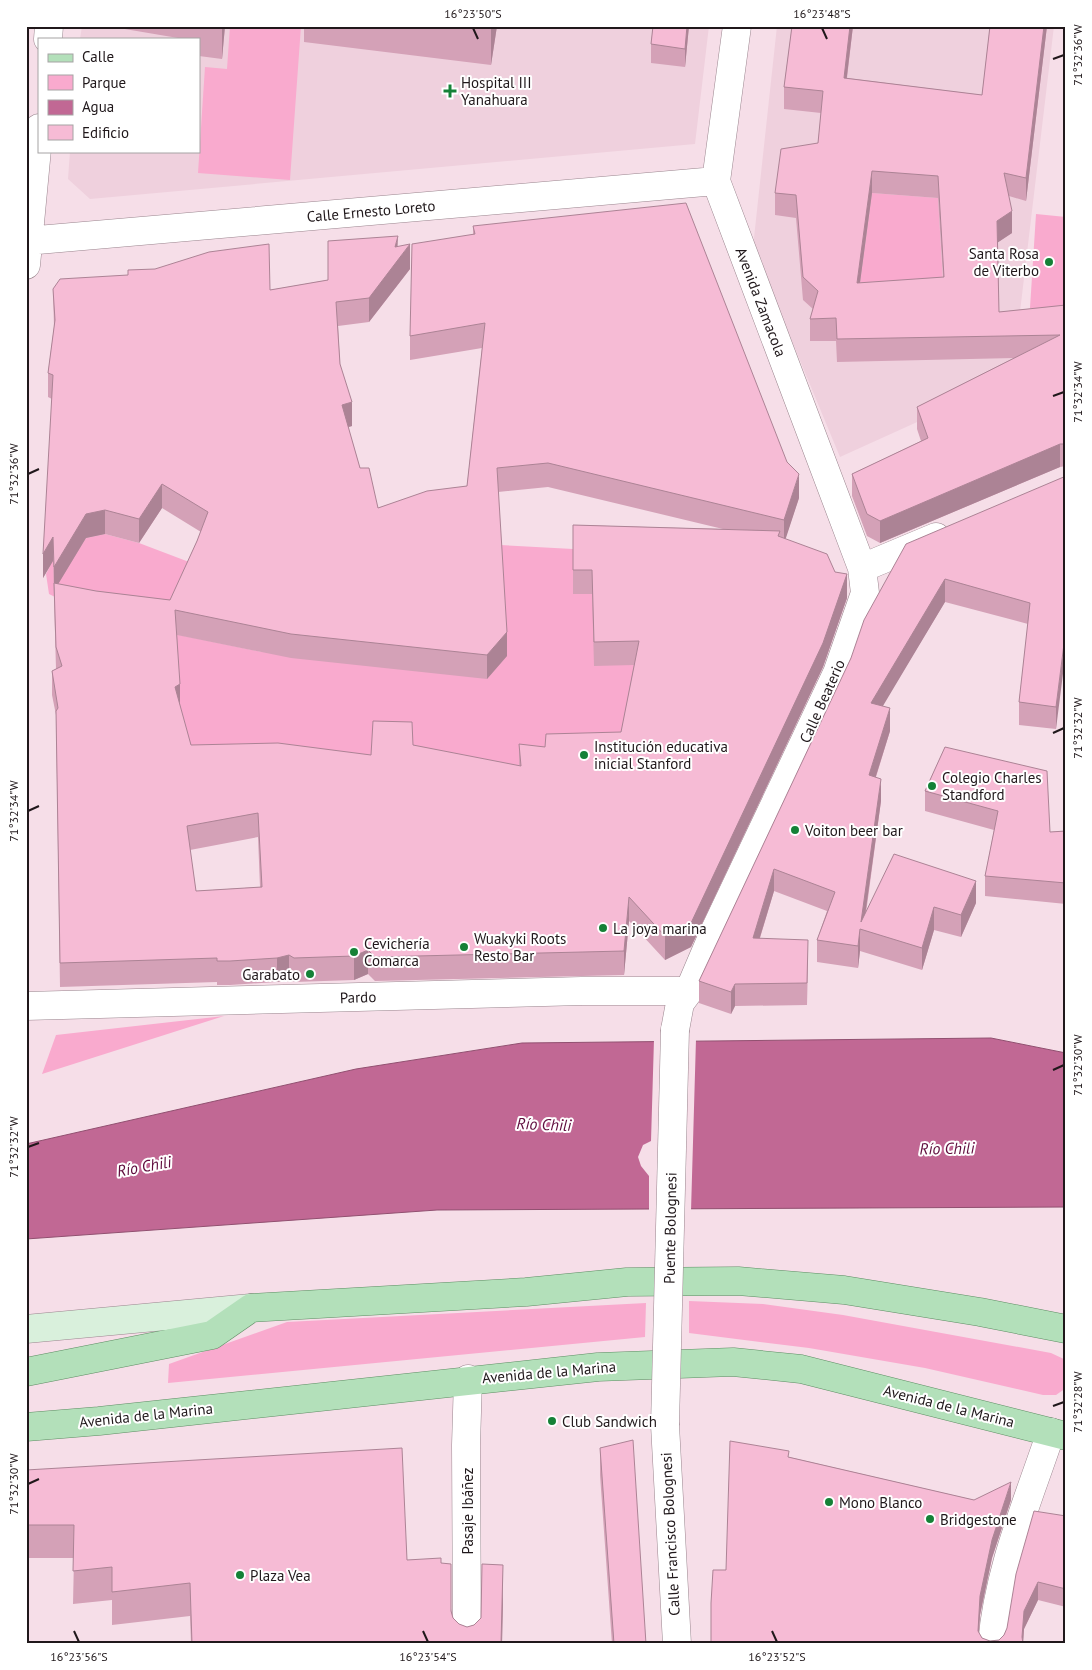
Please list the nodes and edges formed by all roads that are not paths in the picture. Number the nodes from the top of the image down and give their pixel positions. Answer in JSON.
{"nodes":[{"id":1,"x":737,"y":26,"type":"edge"},
{"id":2,"x":38,"y":138,"type":"edge"},
{"id":3,"x":716,"y":181,"type":"junction"},
{"id":4,"x":27,"y":249,"type":"edge"},
{"id":5,"x":959,"y":527,"type":"edge"},
{"id":6,"x":862,"y":568,"type":"junction"},
{"id":7,"x":689,"y":990,"type":"junction"},
{"id":8,"x":26,"y":1006,"type":"edge"},
{"id":9,"x":675,"y":1030,"type":"joint"},
{"id":10,"x":251,"y":1308,"type":"junction"},
{"id":11,"x":26,"y":1329,"type":"edge"},
{"id":12,"x":1066,"y":1329,"type":"edge"},
{"id":13,"x":26,"y":1372,"type":"edge"},
{"id":14,"x":468,"y":1379,"type":"junction"},
{"id":15,"x":665,"y":1425,"type":"joint"},
{"id":16,"x":26,"y":1427,"type":"edge"},
{"id":17,"x":1058,"y":1434,"type":"edge"},
{"id":18,"x":467,"y":1644,"type":"edge"},
{"id":19,"x":677,"y":1644,"type":"edge"},
{"id":20,"x":992,"y":1644,"type":"edge"}],
"edges":[{"from":1,"to":3,"type":"street","name":"Avenida Zamacola"},
{"from":2,"to":4,"type":"street"},
{"from":3,"to":4,"type":"street","name":"Calle Ernesto Loreto"},
{"from":3,"to":6,"type":"street","name":"Avenida Zamacola"},
{"from":5,"to":6,"type":"street"},
{"from":6,"to":7,"type":"street","name":"Calle Beaterio"},
{"from":7,"to":8,"type":"street","name":"Pardo"},
{"from":7,"to":9,"type":"street","name":"Calle Beaterio"},
{"from":9,"to":15,"type":"street","name":"Puente Bolognesi","bridge":true},
{"from":10,"to":11,"type":"main road"},
{"from":10,"to":12,"type":"main road"},
{"from":10,"to":13,"type":"main road"},
{"from":14,"to":16,"type":"main road","name":"Avenida de la Marina"},
{"from":14,"to":17,"type":"main road","name":"Avenida de la Marina"},
{"from":14,"to":18,"type":"street","name":"Pasaje Ibáñez"},
{"from":15,"to":19,"type":"street","name":"Calle Francisco Bolognesi"},
{"from":17,"to":20,"type":"street"}]}
